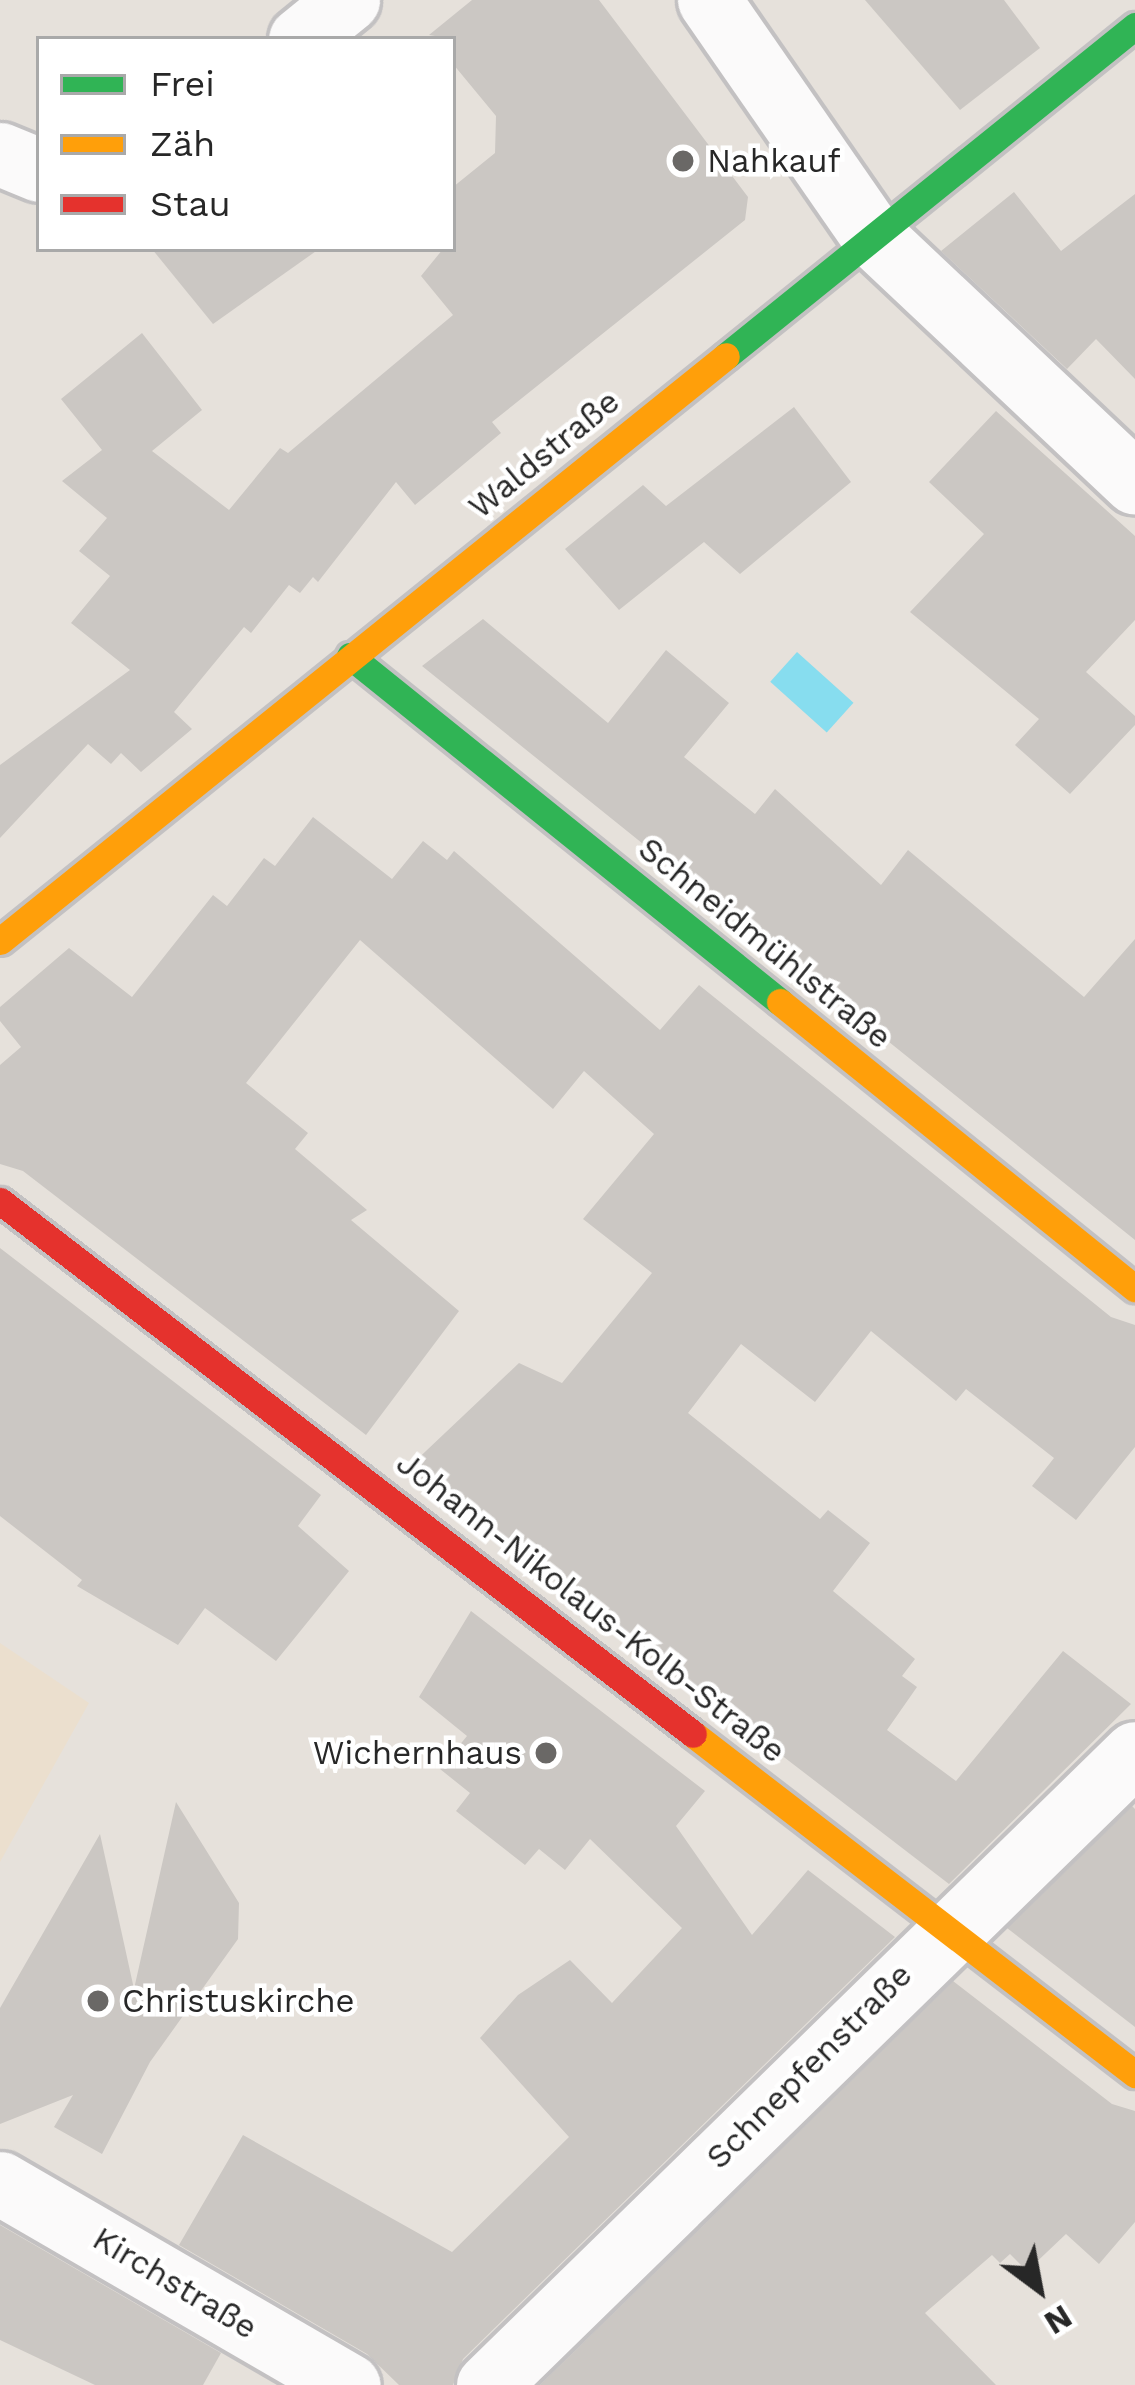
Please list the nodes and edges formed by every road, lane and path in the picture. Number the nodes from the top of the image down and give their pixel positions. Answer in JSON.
{"nodes":[{"id":1,"x":348,"y":0,"type":"edge"},
{"id":2,"x":710,"y":0,"type":"edge"},
{"id":3,"x":304,"y":36,"type":"edge"},
{"id":4,"x":1124,"y":48,"type":"edge"},
{"id":5,"x":0,"y":154,"type":"edge"},
{"id":6,"x":36,"y":169,"type":"edge"},
{"id":7,"x":872,"y":235,"type":"junction"},
{"id":8,"x":1135,"y":483,"type":"edge"},
{"id":9,"x":350,"y":656,"type":"junction"},
{"id":10,"x":0,"y":941,"type":"edge"},
{"id":11,"x":0,"y":1201,"type":"edge"},
{"id":12,"x":1135,"y":1288,"type":"edge"},
{"id":13,"x":1135,"y":1753,"type":"edge"},
{"id":14,"x":948,"y":1928,"type":"junction"},
{"id":15,"x":1135,"y":2074,"type":"edge"},
{"id":16,"x":0,"y":2183,"type":"edge"},
{"id":17,"x":349,"y":2385,"type":"edge"},
{"id":18,"x":488,"y":2385,"type":"edge"}],
"edges":[{"from":1,"to":3,"type":"street"},
{"from":2,"to":7,"type":"street"},
{"from":4,"to":7,"type":"street","name":"Waldstraße"},
{"from":5,"to":6,"type":"street"},
{"from":7,"to":8,"type":"street"},
{"from":7,"to":9,"type":"street","name":"Waldstraße"},
{"from":9,"to":10,"type":"street","name":"Waldstraße"},
{"from":9,"to":12,"type":"street","name":"Schneidmühlstraße"},
{"from":11,"to":14,"type":"street","name":"Johann-Nikolaus-Kolb-Straße"},
{"from":13,"to":14,"type":"street","name":"Schnepfenstraße"},
{"from":14,"to":15,"type":"street","name":"Johann-Nikolaus-Kolb-Straße"},
{"from":14,"to":18,"type":"street","name":"Schnepfenstraße"},
{"from":16,"to":17,"type":"street","name":"Kirchstraße"}]}
